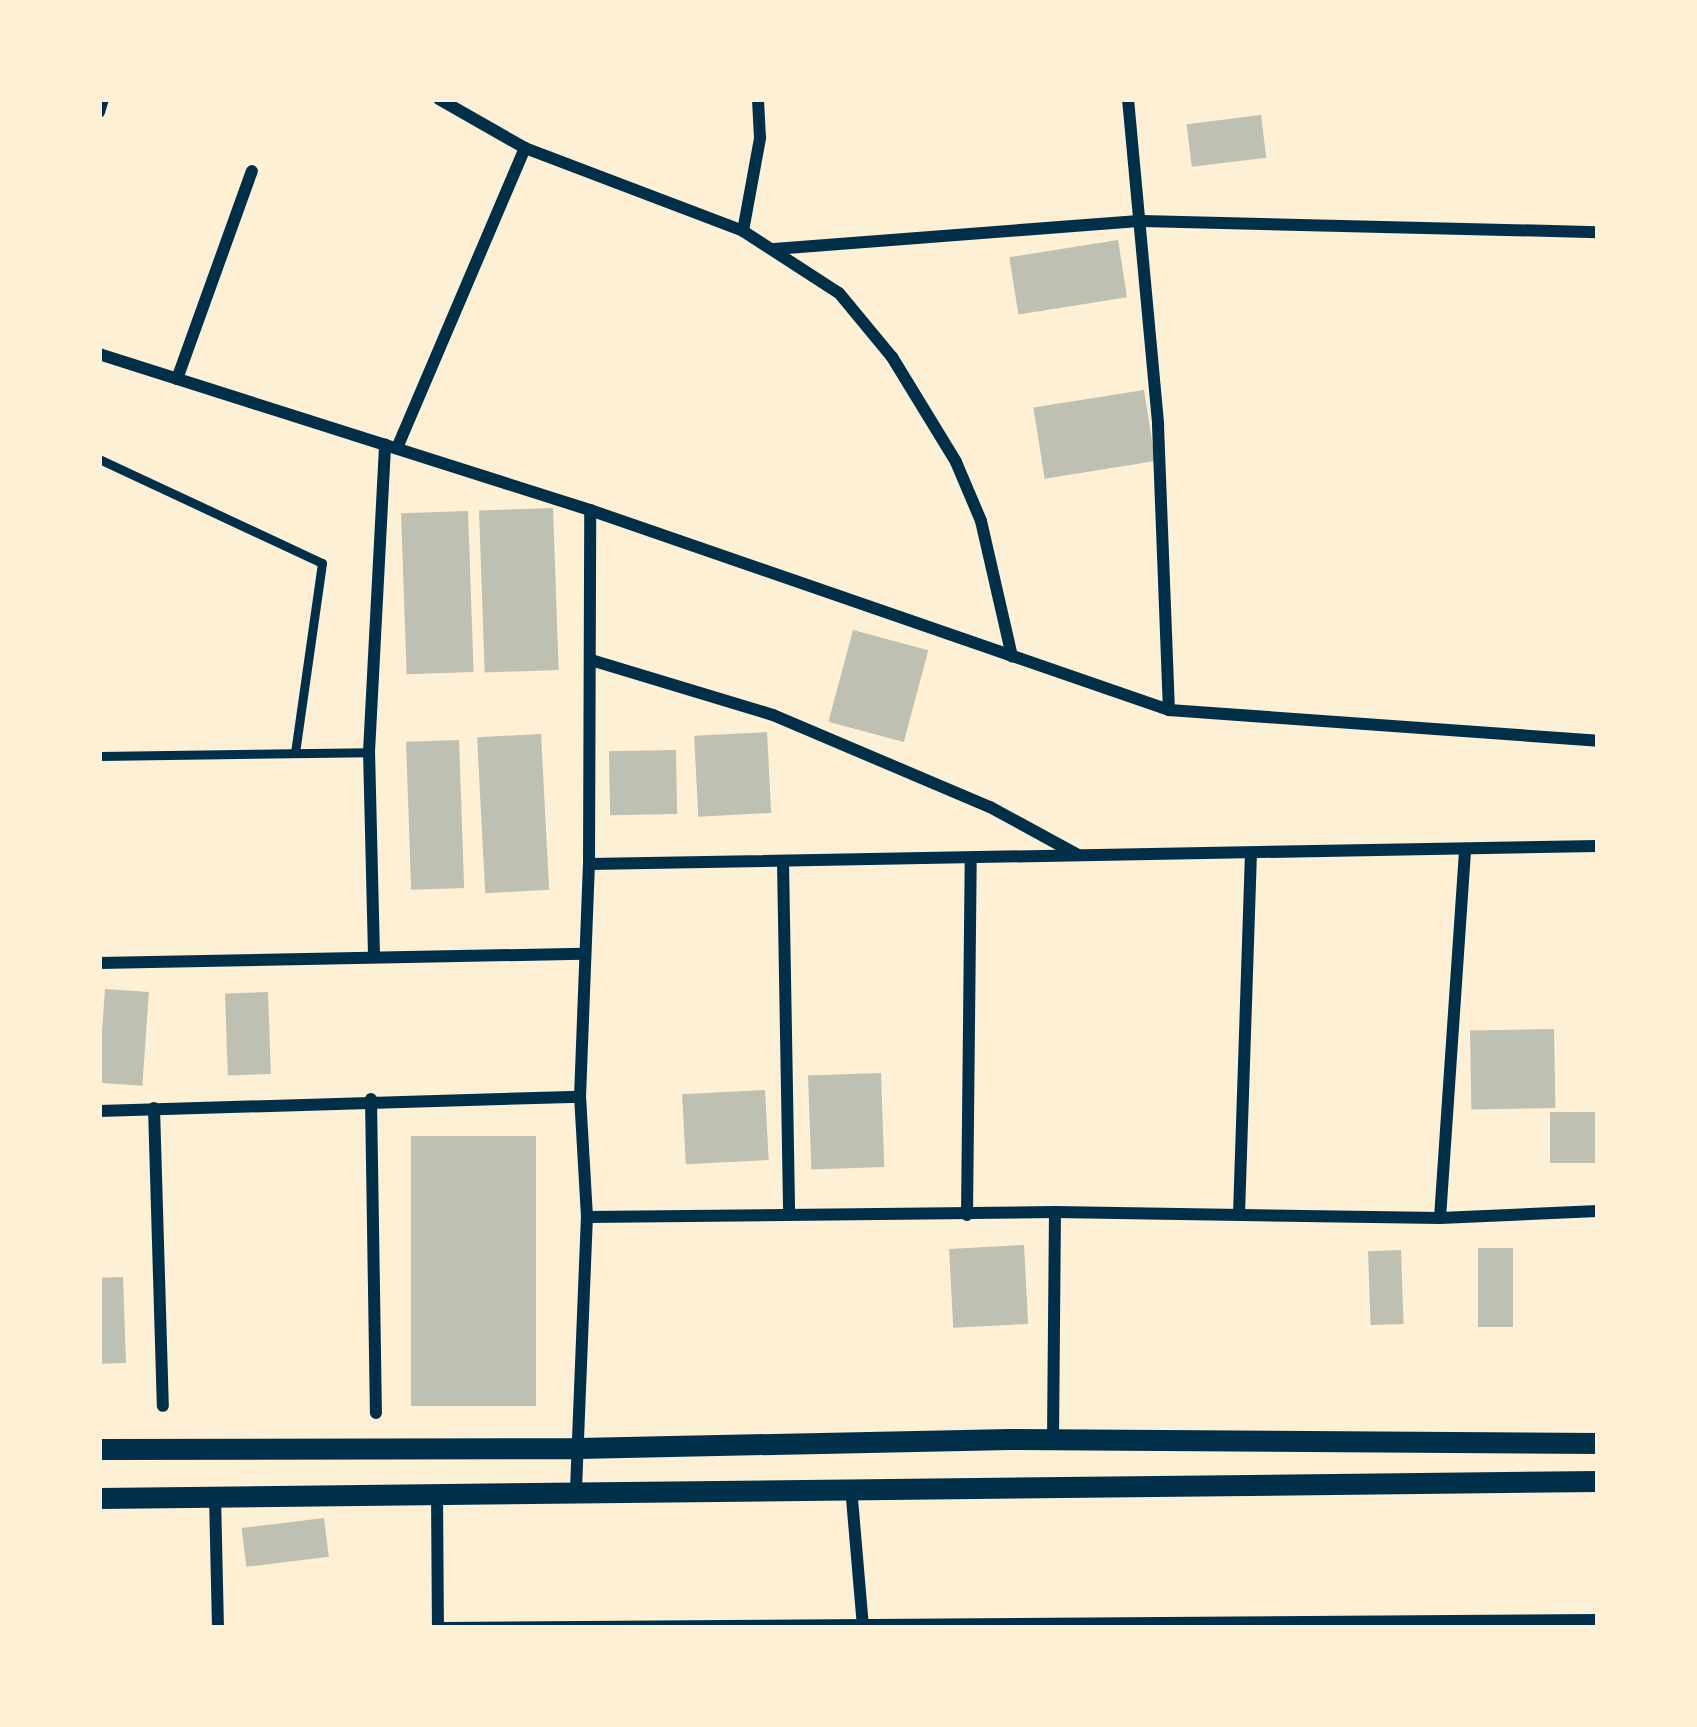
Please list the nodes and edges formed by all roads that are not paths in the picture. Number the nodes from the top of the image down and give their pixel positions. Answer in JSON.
{"nodes":[{"id":1,"x":103,"y":99,"type":"edge"},
{"id":2,"x":439,"y":99,"type":"edge"},
{"id":3,"x":758,"y":99,"type":"edge"},
{"id":4,"x":1128,"y":99,"type":"edge"},
{"id":5,"x":99,"y":112,"type":"edge"},
{"id":6,"x":526,"y":148,"type":"junction"},
{"id":7,"x":252,"y":171,"type":"dead end"},
{"id":8,"x":1142,"y":221,"type":"junction"},
{"id":9,"x":743,"y":231,"type":"junction"},
{"id":10,"x":1598,"y":232,"type":"edge"},
{"id":11,"x":773,"y":249,"type":"junction"},
{"id":12,"x":99,"y":354,"type":"edge"},
{"id":13,"x":177,"y":379,"type":"junction"},
{"id":14,"x":391,"y":446,"type":"junction"},
{"id":15,"x":99,"y":459,"type":"edge"},
{"id":16,"x":590,"y":510,"type":"junction"},
{"id":17,"x":1012,"y":656,"type":"junction"},
{"id":18,"x":591,"y":660,"type":"junction"},
{"id":19,"x":1169,"y":710,"type":"junction"},
{"id":20,"x":1598,"y":741,"type":"edge"},
{"id":21,"x":369,"y":752,"type":"junction"},
{"id":22,"x":295,"y":753,"type":"junction"},
{"id":23,"x":99,"y":756,"type":"edge"},
{"id":24,"x":1598,"y":846,"type":"edge"},
{"id":25,"x":1465,"y":849,"type":"junction"},
{"id":26,"x":1251,"y":853,"type":"junction"},
{"id":27,"x":1079,"y":856,"type":"junction"},
{"id":28,"x":970,"y":858,"type":"junction"},
{"id":29,"x":783,"y":862,"type":"junction"},
{"id":30,"x":589,"y":864,"type":"junction"},
{"id":31,"x":583,"y":954,"type":"junction"},
{"id":32,"x":374,"y":955,"type":"junction"},
{"id":33,"x":99,"y":963,"type":"edge"},
{"id":34,"x":580,"y":1097,"type":"junction"},
{"id":35,"x":370,"y":1099,"type":"junction"},
{"id":36,"x":154,"y":1108,"type":"junction"},
{"id":37,"x":99,"y":1111,"type":"edge"},
{"id":38,"x":1598,"y":1210,"type":"edge"},
{"id":39,"x":1055,"y":1212,"type":"junction"},
{"id":40,"x":789,"y":1214,"type":"junction"},
{"id":41,"x":1239,"y":1214,"type":"junction"},
{"id":42,"x":967,"y":1215,"type":"junction"},
{"id":43,"x":587,"y":1216,"type":"junction"},
{"id":44,"x":1440,"y":1217,"type":"junction"},
{"id":45,"x":163,"y":1406,"type":"dead end"},
{"id":46,"x":376,"y":1413,"type":"dead end"},
{"id":47,"x":1053,"y":1439,"type":"junction"},
{"id":48,"x":1598,"y":1443,"type":"edge"},
{"id":49,"x":578,"y":1448,"type":"junction"},
{"id":50,"x":99,"y":1449,"type":"edge"},
{"id":51,"x":1598,"y":1481,"type":"edge"},
{"id":52,"x":851,"y":1487,"type":"junction"},
{"id":53,"x":576,"y":1489,"type":"junction"},
{"id":54,"x":437,"y":1492,"type":"junction"},
{"id":55,"x":215,"y":1496,"type":"junction"},
{"id":56,"x":99,"y":1498,"type":"edge"},
{"id":57,"x":1598,"y":1620,"type":"edge"},
{"id":58,"x":1468,"y":1624,"type":"edge"},
{"id":59,"x":1272,"y":1625,"type":"edge"},
{"id":60,"x":1060,"y":1626,"type":"edge"},
{"id":61,"x":654,"y":1627,"type":"edge"},
{"id":62,"x":863,"y":1627,"type":"edge"},
{"id":63,"x":218,"y":1628,"type":"edge"},
{"id":64,"x":441,"y":1628,"type":"edge"}],
"edges":[{"from":1,"to":5,"type":"street"},
{"from":2,"to":6,"type":"street"},
{"from":3,"to":9,"type":"street"},
{"from":4,"to":8,"type":"street"},
{"from":6,"to":9,"type":"street"},
{"from":6,"to":14,"type":"street"},
{"from":7,"to":13,"type":"street"},
{"from":8,"to":10,"type":"street"},
{"from":8,"to":11,"type":"street"},
{"from":8,"to":19,"type":"street"},
{"from":9,"to":11,"type":"street"},
{"from":11,"to":17,"type":"street"},
{"from":12,"to":13,"type":"street"},
{"from":13,"to":14,"type":"street"},
{"from":14,"to":16,"type":"street"},
{"from":14,"to":21,"type":"street"},
{"from":15,"to":22,"type":"lane"},
{"from":16,"to":17,"type":"street"},
{"from":16,"to":18,"type":"street"},
{"from":17,"to":19,"type":"street"},
{"from":18,"to":27,"type":"street"},
{"from":18,"to":30,"type":"street"},
{"from":19,"to":20,"type":"street"},
{"from":21,"to":22,"type":"lane"},
{"from":21,"to":32,"type":"street"},
{"from":22,"to":23,"type":"lane"},
{"from":24,"to":25,"type":"street"},
{"from":25,"to":26,"type":"street"},
{"from":25,"to":44,"type":"street"},
{"from":26,"to":27,"type":"street"},
{"from":26,"to":41,"type":"street"},
{"from":27,"to":28,"type":"street"},
{"from":28,"to":29,"type":"street"},
{"from":28,"to":42,"type":"street"},
{"from":29,"to":30,"type":"street"},
{"from":29,"to":40,"type":"street"},
{"from":30,"to":31,"type":"street"},
{"from":31,"to":32,"type":"street"},
{"from":31,"to":34,"type":"street"},
{"from":32,"to":33,"type":"street"},
{"from":34,"to":35,"type":"street"},
{"from":34,"to":43,"type":"street"},
{"from":35,"to":36,"type":"street"},
{"from":35,"to":46,"type":"street"},
{"from":36,"to":37,"type":"street"},
{"from":36,"to":45,"type":"street"},
{"from":38,"to":44,"type":"street"},
{"from":39,"to":41,"type":"street"},
{"from":39,"to":42,"type":"street"},
{"from":39,"to":47,"type":"street"},
{"from":40,"to":42,"type":"street"},
{"from":40,"to":43,"type":"street"},
{"from":41,"to":44,"type":"street"},
{"from":43,"to":49,"type":"street"},
{"from":47,"to":48,"type":"street"},
{"from":47,"to":49,"type":"street"},
{"from":49,"to":50,"type":"street"},
{"from":49,"to":53,"type":"street"},
{"from":51,"to":52,"type":"street"},
{"from":52,"to":53,"type":"street"},
{"from":52,"to":62,"type":"street"},
{"from":53,"to":54,"type":"street"},
{"from":54,"to":55,"type":"street"},
{"from":54,"to":64,"type":"street"},
{"from":55,"to":56,"type":"street"},
{"from":55,"to":63,"type":"street"},
{"from":57,"to":58,"type":"street"},
{"from":58,"to":59,"type":"street"},
{"from":59,"to":60,"type":"street"},
{"from":60,"to":62,"type":"street"},
{"from":61,"to":62,"type":"street"},
{"from":61,"to":64,"type":"street"}]}
